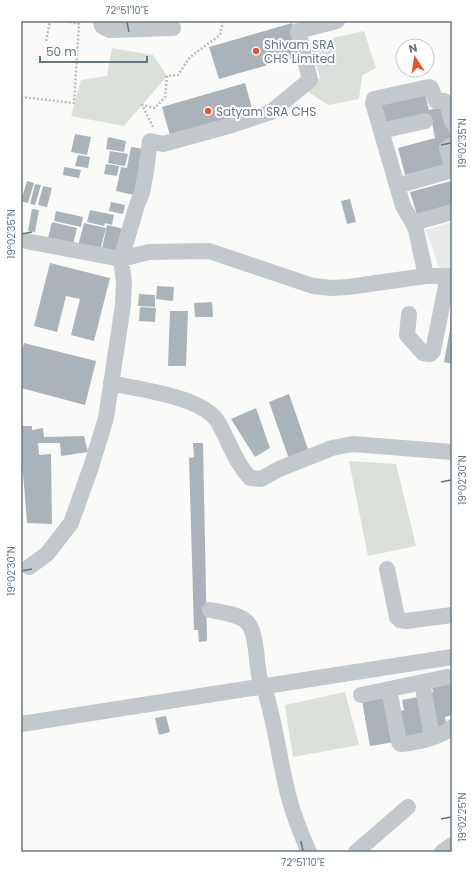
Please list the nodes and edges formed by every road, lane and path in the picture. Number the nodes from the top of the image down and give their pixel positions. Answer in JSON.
{"nodes":[{"id":1,"x":50,"y":21,"type":"edge"},
{"id":2,"x":67,"y":21,"type":"edge"},
{"id":3,"x":100,"y":21,"type":"edge"},
{"id":4,"x":223,"y":21,"type":"edge"},
{"id":5,"x":337,"y":21,"type":"edge"},
{"id":6,"x":173,"y":28,"type":"dead end"},
{"id":7,"x":46,"y":41,"type":"dead end"},
{"id":8,"x":21,"y":97,"type":"edge"},
{"id":9,"x":425,"y":121,"type":"dead end"},
{"id":10,"x":452,"y":122,"type":"edge"},
{"id":11,"x":381,"y":132,"type":"junction"},
{"id":12,"x":163,"y":144,"type":"junction"},
{"id":13,"x":452,"y":146,"type":"edge"},
{"id":14,"x":452,"y":167,"type":"edge"},
{"id":15,"x":452,"y":170,"type":"edge"},
{"id":16,"x":397,"y":186,"type":"junction"},
{"id":17,"x":452,"y":212,"type":"edge"},
{"id":18,"x":413,"y":223,"type":"junction"},
{"id":19,"x":21,"y":240,"type":"edge"},
{"id":20,"x":121,"y":259,"type":"junction"},
{"id":21,"x":426,"y":276,"type":"junction"},
{"id":22,"x":450,"y":276,"type":"edge"},
{"id":23,"x":452,"y":306,"type":"edge"},
{"id":24,"x":409,"y":314,"type":"dead end"},
{"id":25,"x":442,"y":357,"type":"dead end"},
{"id":26,"x":111,"y":383,"type":"junction"},
{"id":27,"x":452,"y":452,"type":"edge"},
{"id":28,"x":29,"y":567,"type":"dead end"},
{"id":29,"x":387,"y":569,"type":"dead end"},
{"id":30,"x":210,"y":610,"type":"dead end"},
{"id":31,"x":452,"y":615,"type":"edge"},
{"id":32,"x":452,"y":657,"type":"edge"},
{"id":33,"x":404,"y":664,"type":"junction"},
{"id":34,"x":448,"y":677,"type":"dead end"},
{"id":35,"x":415,"y":684,"type":"junction"},
{"id":36,"x":261,"y":686,"type":"junction"},
{"id":37,"x":389,"y":689,"type":"junction"},
{"id":38,"x":361,"y":695,"type":"dead end"},
{"id":39,"x":21,"y":724,"type":"edge"},
{"id":40,"x":452,"y":727,"type":"edge"},
{"id":41,"x":432,"y":737,"type":"junction"},
{"id":42,"x":408,"y":807,"type":"dead end"},
{"id":43,"x":452,"y":845,"type":"edge"},
{"id":44,"x":309,"y":852,"type":"edge"},
{"id":45,"x":356,"y":852,"type":"edge"},
{"id":46,"x":442,"y":852,"type":"edge"}],
"edges":[{"from":1,"to":7,"type":"path"},
{"from":2,"to":8,"type":"path"},
{"from":3,"to":6,"type":"street"},
{"from":4,"to":12,"type":"path"},
{"from":5,"to":12,"type":"street"},
{"from":9,"to":11,"type":"street"},
{"from":10,"to":11,"type":"street"},
{"from":11,"to":16,"type":"street"},
{"from":12,"to":20,"type":"street"},
{"from":13,"to":14,"type":"street"},
{"from":15,"to":16,"type":"street"},
{"from":16,"to":18,"type":"street"},
{"from":17,"to":18,"type":"street"},
{"from":18,"to":21,"type":"street"},
{"from":19,"to":20,"type":"street"},
{"from":20,"to":21,"type":"street"},
{"from":20,"to":26,"type":"street"},
{"from":21,"to":22,"type":"street"},
{"from":22,"to":24,"type":"street"},
{"from":23,"to":25,"type":"street"},
{"from":26,"to":27,"type":"street"},
{"from":26,"to":28,"type":"street"},
{"from":29,"to":31,"type":"street"},
{"from":30,"to":36,"type":"street"},
{"from":32,"to":33,"type":"street"},
{"from":33,"to":35,"type":"street"},
{"from":33,"to":36,"type":"street"},
{"from":34,"to":35,"type":"street"},
{"from":35,"to":37,"type":"street"},
{"from":35,"to":41,"type":"street"},
{"from":36,"to":39,"type":"street"},
{"from":36,"to":44,"type":"street"},
{"from":37,"to":38,"type":"street"},
{"from":37,"to":41,"type":"street"},
{"from":40,"to":41,"type":"street"},
{"from":42,"to":45,"type":"street"},
{"from":43,"to":46,"type":"street"}]}
